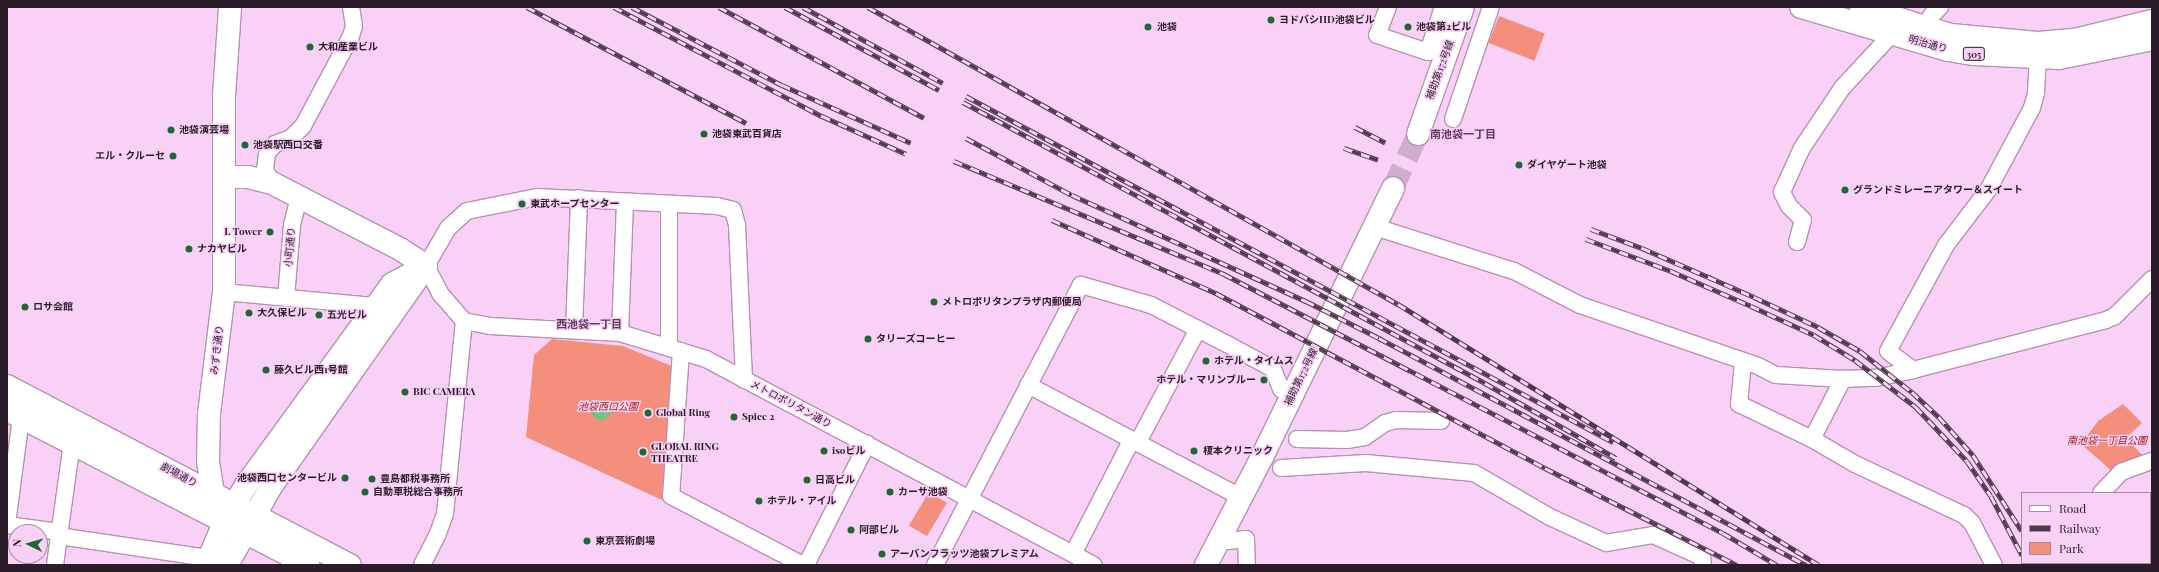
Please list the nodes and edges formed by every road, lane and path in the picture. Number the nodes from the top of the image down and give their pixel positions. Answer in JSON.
{"nodes":[{"id":1,"x":230,"y":7,"type":"edge"},
{"id":2,"x":351,"y":7,"type":"edge"},
{"id":3,"x":1388,"y":7,"type":"edge"},
{"id":4,"x":1443,"y":7,"type":"edge"},
{"id":5,"x":1463,"y":7,"type":"edge"},
{"id":6,"x":1492,"y":7,"type":"edge"},
{"id":7,"x":1801,"y":7,"type":"edge"},
{"id":8,"x":1861,"y":7,"type":"edge"},
{"id":9,"x":1940,"y":7,"type":"edge"},
{"id":10,"x":2152,"y":21,"type":"edge"},
{"id":11,"x":1926,"y":28,"type":"junction"},
{"id":12,"x":1891,"y":34,"type":"junction"},
{"id":13,"x":2152,"y":39,"type":"edge"},
{"id":14,"x":2038,"y":59,"type":"junction"},
{"id":15,"x":1452,"y":119,"type":"dead end"},
{"id":16,"x":1418,"y":134,"type":"tunnel mouth"},
{"id":17,"x":225,"y":177,"type":"junction"},
{"id":18,"x":272,"y":183,"type":"junction"},
{"id":19,"x":1393,"y":188,"type":"tunnel mouth"},
{"id":20,"x":299,"y":197,"type":"junction"},
{"id":21,"x":579,"y":198,"type":"junction"},
{"id":22,"x":625,"y":202,"type":"junction"},
{"id":23,"x":669,"y":204,"type":"junction"},
{"id":24,"x":1375,"y":227,"type":"junction"},
{"id":25,"x":1797,"y":242,"type":"dead end"},
{"id":26,"x":426,"y":266,"type":"junction"},
{"id":27,"x":2152,"y":279,"type":"edge"},
{"id":28,"x":224,"y":292,"type":"junction"},
{"id":29,"x":286,"y":298,"type":"junction"},
{"id":30,"x":376,"y":306,"type":"junction"},
{"id":31,"x":464,"y":321,"type":"junction"},
{"id":32,"x":1198,"y":329,"type":"junction"},
{"id":33,"x":574,"y":330,"type":"junction"},
{"id":34,"x":620,"y":333,"type":"junction"},
{"id":35,"x":675,"y":349,"type":"junction"},
{"id":36,"x":1743,"y":362,"type":"junction"},
{"id":37,"x":1913,"y":370,"type":"junction"},
{"id":38,"x":1843,"y":379,"type":"junction"},
{"id":39,"x":744,"y":380,"type":"junction"},
{"id":40,"x":1028,"y":385,"type":"junction"},
{"id":41,"x":7,"y":386,"type":"edge"},
{"id":42,"x":1281,"y":388,"type":"dead end"},
{"id":43,"x":14,"y":414,"type":"edge"},
{"id":44,"x":1441,"y":420,"type":"dead end"},
{"id":45,"x":1297,"y":439,"type":"dead end"},
{"id":46,"x":1812,"y":439,"type":"junction"},
{"id":47,"x":1135,"y":440,"type":"junction"},
{"id":48,"x":72,"y":443,"type":"junction"},
{"id":49,"x":867,"y":444,"type":"junction"},
{"id":50,"x":2152,"y":461,"type":"edge"},
{"id":51,"x":1281,"y":468,"type":"dead end"},
{"id":52,"x":2102,"y":492,"type":"edge"},
{"id":53,"x":213,"y":493,"type":"junction"},
{"id":54,"x":969,"y":497,"type":"junction"},
{"id":55,"x":1242,"y":498,"type":"junction"},
{"id":56,"x":230,"y":513,"type":"junction"},
{"id":57,"x":249,"y":523,"type":"junction"},
{"id":58,"x":7,"y":525,"type":"edge"},
{"id":59,"x":60,"y":534,"type":"junction"},
{"id":60,"x":1218,"y":542,"type":"junction"},
{"id":61,"x":1073,"y":554,"type":"junction"},
{"id":62,"x":214,"y":563,"type":"edge"},
{"id":63,"x":55,"y":565,"type":"edge"},
{"id":64,"x":309,"y":565,"type":"edge"},
{"id":65,"x":350,"y":565,"type":"edge"},
{"id":66,"x":422,"y":565,"type":"edge"},
{"id":67,"x":805,"y":565,"type":"edge"},
{"id":68,"x":935,"y":565,"type":"edge"},
{"id":69,"x":1094,"y":565,"type":"edge"},
{"id":70,"x":1206,"y":565,"type":"edge"},
{"id":71,"x":1247,"y":565,"type":"edge"},
{"id":72,"x":1703,"y":565,"type":"edge"},
{"id":73,"x":1994,"y":565,"type":"edge"}],
"edges":[{"from":1,"to":17,"type":"street","name":"みずき通り"},
{"from":2,"to":18,"type":"street"},
{"from":3,"to":4,"type":"street"},
{"from":5,"to":16,"type":"street","name":"補助第172号線"},
{"from":6,"to":15,"type":"street"},
{"from":7,"to":12,"type":"street","name":"明治通り","number":"305"},
{"from":8,"to":11,"type":"street","name":"明治通り","number":"305"},
{"from":9,"to":11,"type":"street"},
{"from":10,"to":11,"type":"street","name":"明治通り","number":"305"},
{"from":12,"to":14,"type":"street","name":"明治通り","number":"305"},
{"from":12,"to":25,"type":"street"},
{"from":13,"to":14,"type":"street","name":"明治通り","number":"305"},
{"from":14,"to":37,"type":"street"},
{"from":17,"to":18,"type":"street"},
{"from":17,"to":28,"type":"street","name":"みずき通り"},
{"from":18,"to":20,"type":"street"},
{"from":19,"to":24,"type":"street","name":"補助第172号線"},
{"from":20,"to":26,"type":"street"},
{"from":20,"to":29,"type":"street","name":"小町通り"},
{"from":21,"to":22,"type":"street"},
{"from":21,"to":26,"type":"street"},
{"from":21,"to":33,"type":"street"},
{"from":22,"to":23,"type":"street"},
{"from":22,"to":34,"type":"street"},
{"from":23,"to":35,"type":"street"},
{"from":23,"to":39,"type":"street"},
{"from":24,"to":36,"type":"street"},
{"from":24,"to":55,"type":"street","name":"補助第172号線"},
{"from":26,"to":30,"type":"street"},
{"from":26,"to":31,"type":"street"},
{"from":26,"to":57,"type":"street"},
{"from":27,"to":37,"type":"street"},
{"from":28,"to":29,"type":"street"},
{"from":28,"to":53,"type":"street","name":"みずき通り"},
{"from":29,"to":30,"type":"street"},
{"from":30,"to":56,"type":"street"},
{"from":31,"to":33,"type":"street","name":"メトロポリタン通り"},
{"from":31,"to":66,"type":"street"},
{"from":32,"to":40,"type":"street"},
{"from":32,"to":42,"type":"street"},
{"from":32,"to":47,"type":"street"},
{"from":33,"to":34,"type":"street","name":"メトロポリタン通り"},
{"from":34,"to":35,"type":"street","name":"メトロポリタン通り"},
{"from":35,"to":39,"type":"street","name":"メトロポリタン通り"},
{"from":35,"to":67,"type":"street"},
{"from":36,"to":38,"type":"street"},
{"from":36,"to":46,"type":"street"},
{"from":37,"to":38,"type":"street"},
{"from":38,"to":46,"type":"street"},
{"from":39,"to":49,"type":"street","name":"メトロポリタン通り"},
{"from":40,"to":47,"type":"street"},
{"from":40,"to":54,"type":"street"},
{"from":41,"to":53,"type":"street","name":"劇場通り"},
{"from":43,"to":48,"type":"street","name":"劇場通り"},
{"from":43,"to":58,"type":"street"},
{"from":44,"to":45,"type":"street"},
{"from":46,"to":73,"type":"street"},
{"from":47,"to":55,"type":"street"},
{"from":47,"to":61,"type":"street"},
{"from":48,"to":56,"type":"street","name":"劇場通り"},
{"from":48,"to":59,"type":"street"},
{"from":49,"to":54,"type":"street","name":"メトロポリタン通り"},
{"from":49,"to":67,"type":"street"},
{"from":50,"to":52,"type":"street"},
{"from":51,"to":72,"type":"street"},
{"from":53,"to":56,"type":"street","name":"みずき通り"},
{"from":54,"to":61,"type":"street","name":"メトロポリタン通り"},
{"from":54,"to":68,"type":"street"},
{"from":55,"to":60,"type":"street","name":"補助第172号線"},
{"from":56,"to":57,"type":"street","name":"劇場通り"},
{"from":56,"to":62,"type":"street"},
{"from":57,"to":62,"type":"street"},
{"from":57,"to":64,"type":"street","name":"劇場通り"},
{"from":57,"to":65,"type":"street","name":"劇場通り"},
{"from":58,"to":59,"type":"street"},
{"from":59,"to":62,"type":"street"},
{"from":59,"to":63,"type":"street"},
{"from":60,"to":70,"type":"street","name":"補助第172号線"},
{"from":60,"to":71,"type":"street"},
{"from":61,"to":69,"type":"street","name":"メトロポリタン通り"}]}
